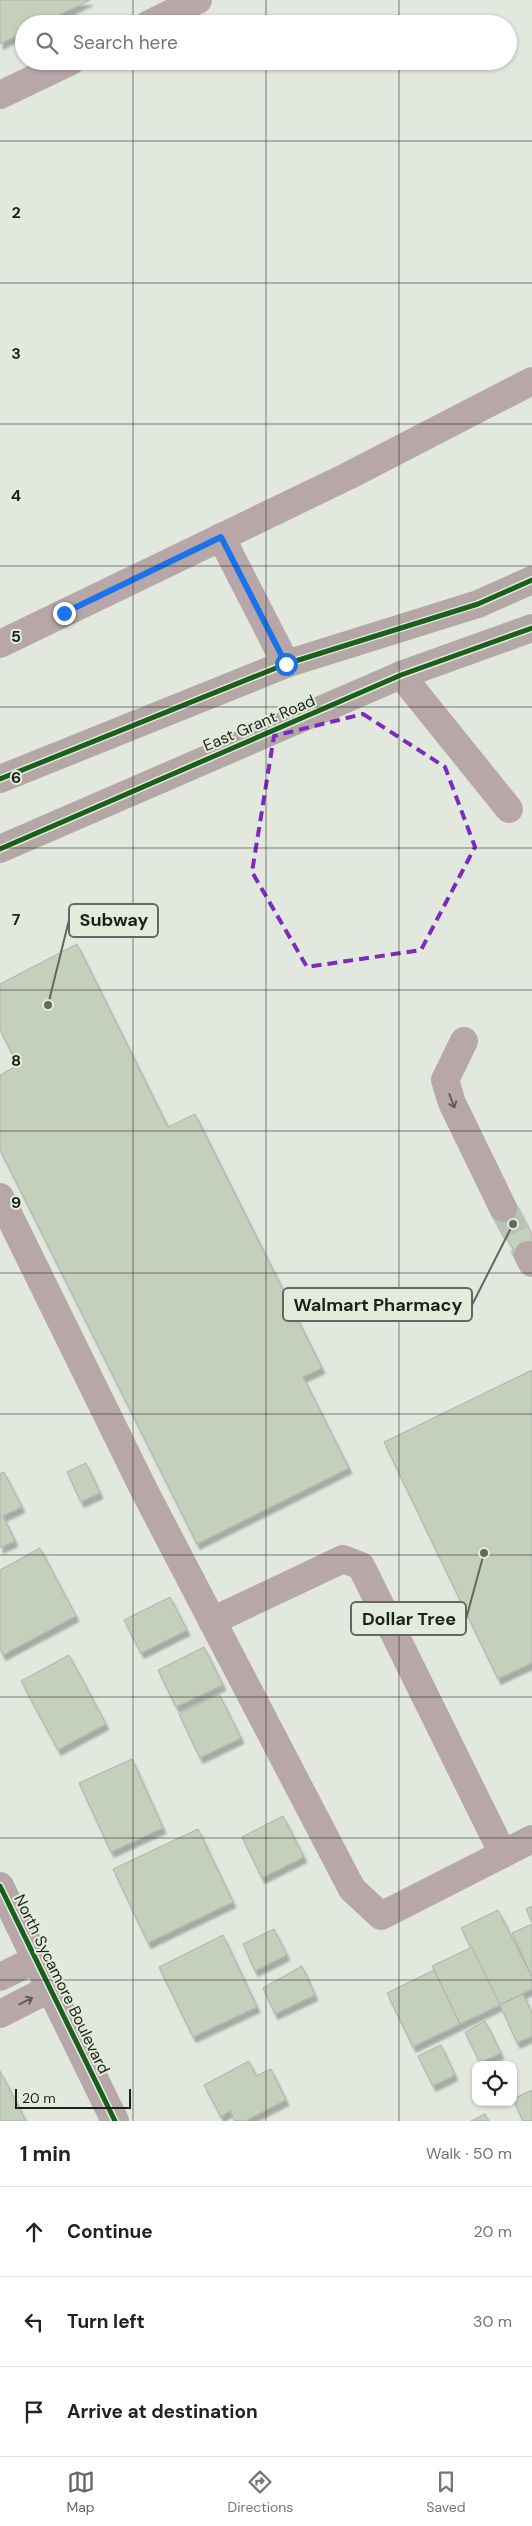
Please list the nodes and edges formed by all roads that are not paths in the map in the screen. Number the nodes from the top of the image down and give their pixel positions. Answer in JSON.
{"nodes":[{"id":1,"x":198,"y":0,"type":"edge"},
{"id":2,"x":167,"y":15,"type":"edge"},
{"id":3,"x":52,"y":70,"type":"edge"},
{"id":4,"x":0,"y":95,"type":"edge"},
{"id":5,"x":532,"y":381,"type":"edge"},
{"id":6,"x":221,"y":537,"type":"junction"},
{"id":7,"x":532,"y":580,"type":"edge"},
{"id":8,"x":532,"y":628,"type":"edge"},
{"id":9,"x":0,"y":644,"type":"edge"},
{"id":10,"x":286,"y":664,"type":"junction"},
{"id":11,"x":401,"y":675,"type":"junction"},
{"id":12,"x":2,"y":774,"type":"edge"},
{"id":13,"x":509,"y":808,"type":"dead end"},
{"id":14,"x":0,"y":849,"type":"edge"},
{"id":15,"x":464,"y":1040,"type":"dead end"},
{"id":16,"x":0,"y":1197,"type":"edge"},
{"id":17,"x":503,"y":1208,"type":"tunnel mouth"},
{"id":18,"x":9,"y":1238,"type":"edge"},
{"id":19,"x":212,"y":1621,"type":"junction"},
{"id":20,"x":532,"y":1839,"type":"edge"},
{"id":21,"x":503,"y":1854,"type":"junction"},
{"id":22,"x":0,"y":1886,"type":"edge"},
{"id":23,"x":37,"y":1959,"type":"junction"},
{"id":24,"x":0,"y":1977,"type":"edge"},
{"id":25,"x":51,"y":1988,"type":"junction"},
{"id":26,"x":0,"y":2014,"type":"edge"},
{"id":27,"x":115,"y":2121,"type":"edge"}],
"edges":[{"from":1,"to":2,"type":"street"},
{"from":3,"to":4,"type":"street"},
{"from":5,"to":6,"type":"street"},
{"from":6,"to":9,"type":"street"},
{"from":6,"to":10,"type":"street"},
{"from":7,"to":10,"type":"main road"},
{"from":8,"to":11,"type":"main road","name":"East Grant Road"},
{"from":10,"to":12,"type":"main road"},
{"from":11,"to":13,"type":"street"},
{"from":11,"to":14,"type":"main road","name":"East Grant Road"},
{"from":15,"to":17,"type":"street","one_way":true},
{"from":16,"to":18,"type":"street"},
{"from":18,"to":19,"type":"street"},
{"from":19,"to":21,"type":"street"},
{"from":19,"to":21,"type":"street"},
{"from":20,"to":21,"type":"street"},
{"from":22,"to":23,"type":"street","name":"North Sycamore Boulevard"},
{"from":23,"to":24,"type":"street"},
{"from":23,"to":25,"type":"street","name":"North Sycamore Boulevard"},
{"from":26,"to":25,"type":"street","one_way":true},
{"from":25,"to":27,"type":"street","name":"North Sycamore Boulevard"}]}
